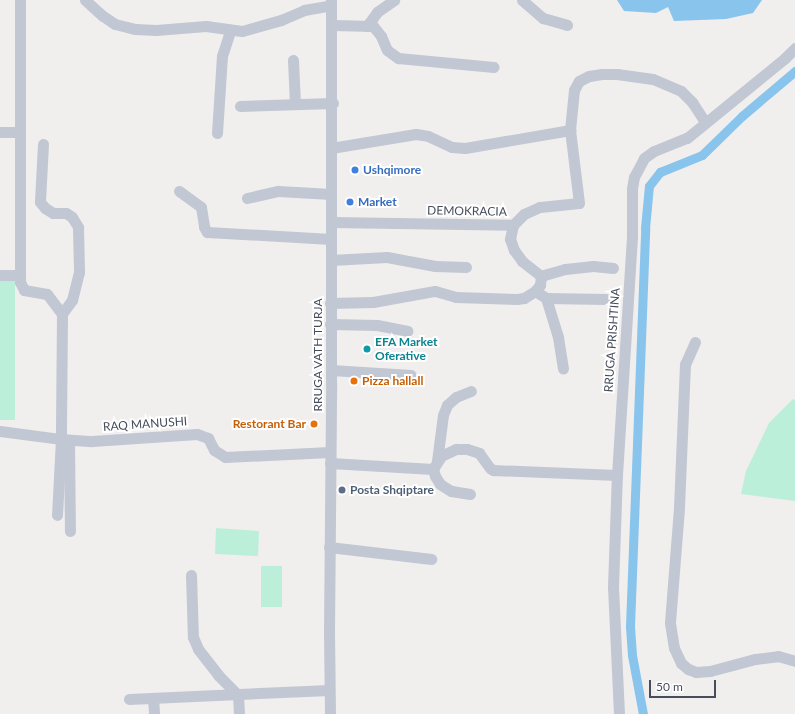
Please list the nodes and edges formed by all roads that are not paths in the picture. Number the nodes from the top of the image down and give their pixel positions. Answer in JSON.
{"nodes":[{"id":1,"x":20,"y":0,"type":"edge"},
{"id":2,"x":85,"y":0,"type":"edge"},
{"id":3,"x":394,"y":0,"type":"edge"},
{"id":4,"x":522,"y":0,"type":"edge"},
{"id":5,"x":331,"y":3,"type":"edge"},
{"id":6,"x":332,"y":25,"type":"junction"},
{"id":7,"x":567,"y":25,"type":"dead end"},
{"id":8,"x":367,"y":26,"type":"junction"},
{"id":9,"x":230,"y":30,"type":"junction"},
{"id":10,"x":795,"y":48,"type":"edge"},
{"id":11,"x":293,"y":60,"type":"dead end"},
{"id":12,"x":494,"y":67,"type":"dead end"},
{"id":13,"x":332,"y":103,"type":"junction"},
{"id":14,"x":295,"y":104,"type":"junction"},
{"id":15,"x":240,"y":106,"type":"dead end"},
{"id":16,"x":705,"y":122,"type":"junction"},
{"id":17,"x":570,"y":130,"type":"junction"},
{"id":18,"x":0,"y":132,"type":"edge"},
{"id":19,"x":20,"y":132,"type":"junction"},
{"id":20,"x":217,"y":133,"type":"dead end"},
{"id":21,"x":43,"y":144,"type":"dead end"},
{"id":22,"x":331,"y":148,"type":"junction"},
{"id":23,"x":179,"y":191,"type":"dead end"},
{"id":24,"x":331,"y":194,"type":"junction"},
{"id":25,"x":247,"y":198,"type":"dead end"},
{"id":26,"x":331,"y":222,"type":"junction"},
{"id":27,"x":512,"y":225,"type":"junction"},
{"id":28,"x":331,"y":239,"type":"junction"},
{"id":29,"x":331,"y":260,"type":"junction"},
{"id":30,"x":466,"y":267,"type":"dead end"},
{"id":31,"x":613,"y":268,"type":"dead end"},
{"id":32,"x":0,"y":275,"type":"edge"},
{"id":33,"x":20,"y":275,"type":"junction"},
{"id":34,"x":541,"y":276,"type":"junction"},
{"id":35,"x":535,"y":291,"type":"junction"},
{"id":36,"x":546,"y":298,"type":"junction"},
{"id":37,"x":607,"y":300,"type":"dead end"},
{"id":38,"x":330,"y":303,"type":"junction"},
{"id":39,"x":62,"y":314,"type":"junction"},
{"id":40,"x":330,"y":324,"type":"junction"},
{"id":41,"x":407,"y":331,"type":"dead end"},
{"id":42,"x":695,"y":342,"type":"dead end"},
{"id":43,"x":563,"y":368,"type":"dead end"},
{"id":44,"x":331,"y":370,"type":"junction"},
{"id":45,"x":411,"y":375,"type":"dead end"},
{"id":46,"x":471,"y":391,"type":"dead end"},
{"id":47,"x":0,"y":431,"type":"edge"},
{"id":48,"x":65,"y":440,"type":"junction"},
{"id":49,"x":330,"y":458,"type":"junction"},
{"id":50,"x":435,"y":465,"type":"junction"},
{"id":51,"x":617,"y":476,"type":"junction"},
{"id":52,"x":470,"y":494,"type":"dead end"},
{"id":53,"x":57,"y":515,"type":"dead end"},
{"id":54,"x":70,"y":531,"type":"dead end"},
{"id":55,"x":329,"y":547,"type":"junction"},
{"id":56,"x":431,"y":559,"type":"dead end"},
{"id":57,"x":191,"y":575,"type":"dead end"},
{"id":58,"x":795,"y":661,"type":"edge"},
{"id":59,"x":329,"y":690,"type":"junction"},
{"id":60,"x":238,"y":694,"type":"junction"},
{"id":61,"x":153,"y":698,"type":"junction"},
{"id":62,"x":129,"y":700,"type":"dead end"},
{"id":63,"x":330,"y":713,"type":"edge"},
{"id":64,"x":154,"y":714,"type":"edge"},
{"id":65,"x":239,"y":714,"type":"edge"},
{"id":66,"x":619,"y":714,"type":"edge"}],
"edges":[{"from":1,"to":19,"type":"street"},
{"from":2,"to":9,"type":"street"},
{"from":3,"to":8,"type":"street"},
{"from":4,"to":7,"type":"street"},
{"from":5,"to":6,"type":"street","name":"RRUGA VATH TURJA"},
{"from":5,"to":9,"type":"street"},
{"from":6,"to":8,"type":"street"},
{"from":6,"to":13,"type":"street","name":"RRUGA VATH TURJA"},
{"from":8,"to":12,"type":"street"},
{"from":9,"to":20,"type":"street"},
{"from":10,"to":16,"type":"street","name":"RRUGA PRISHTINA"},
{"from":11,"to":14,"type":"street"},
{"from":13,"to":14,"type":"street"},
{"from":13,"to":22,"type":"street","name":"RRUGA VATH TURJA"},
{"from":14,"to":15,"type":"street"},
{"from":16,"to":17,"type":"street"},
{"from":16,"to":51,"type":"street","name":"RRUGA PRISHTINA"},
{"from":17,"to":22,"type":"street"},
{"from":17,"to":27,"type":"street"},
{"from":18,"to":19,"type":"street"},
{"from":19,"to":33,"type":"street"},
{"from":21,"to":39,"type":"street"},
{"from":22,"to":24,"type":"street","name":"RRUGA VATH TURJA"},
{"from":23,"to":28,"type":"street"},
{"from":24,"to":25,"type":"street"},
{"from":24,"to":26,"type":"street","name":"RRUGA VATH TURJA"},
{"from":26,"to":27,"type":"street","name":"DEMOKRACIA"},
{"from":26,"to":28,"type":"street","name":"RRUGA VATH TURJA"},
{"from":27,"to":34,"type":"street","name":"DEMOKRACIA"},
{"from":28,"to":29,"type":"street","name":"RRUGA VATH TURJA"},
{"from":29,"to":30,"type":"street"},
{"from":29,"to":38,"type":"street","name":"RRUGA VATH TURJA"},
{"from":31,"to":34,"type":"street"},
{"from":32,"to":33,"type":"street"},
{"from":33,"to":39,"type":"street"},
{"from":34,"to":35,"type":"street"},
{"from":35,"to":36,"type":"street"},
{"from":35,"to":38,"type":"street"},
{"from":36,"to":37,"type":"street"},
{"from":36,"to":43,"type":"street"},
{"from":38,"to":40,"type":"street","name":"RRUGA VATH TURJA"},
{"from":39,"to":48,"type":"street"},
{"from":40,"to":41,"type":"street"},
{"from":40,"to":44,"type":"street","name":"RRUGA VATH TURJA"},
{"from":42,"to":58,"type":"street"},
{"from":44,"to":45,"type":"street"},
{"from":44,"to":49,"type":"street","name":"RRUGA VATH TURJA"},
{"from":46,"to":50,"type":"street"},
{"from":47,"to":48,"type":"street","name":"RAQ MANUSHI"},
{"from":48,"to":49,"type":"street","name":"RAQ MANUSHI"},
{"from":48,"to":53,"type":"street"},
{"from":48,"to":54,"type":"street"},
{"from":49,"to":50,"type":"street","name":"RAQ MANUSHI"},
{"from":49,"to":55,"type":"street","name":"RRUGA VATH TURJA"},
{"from":50,"to":51,"type":"street"},
{"from":50,"to":52,"type":"street"},
{"from":51,"to":66,"type":"street","name":"RRUGA PRISHTINA"},
{"from":55,"to":56,"type":"street"},
{"from":55,"to":59,"type":"street","name":"RRUGA VATH TURJA"},
{"from":57,"to":60,"type":"street"},
{"from":59,"to":60,"type":"street"},
{"from":59,"to":63,"type":"street","name":"RRUGA VATH TURJA"},
{"from":60,"to":61,"type":"street"},
{"from":60,"to":65,"type":"street"},
{"from":61,"to":62,"type":"street"},
{"from":61,"to":64,"type":"street"}]}
